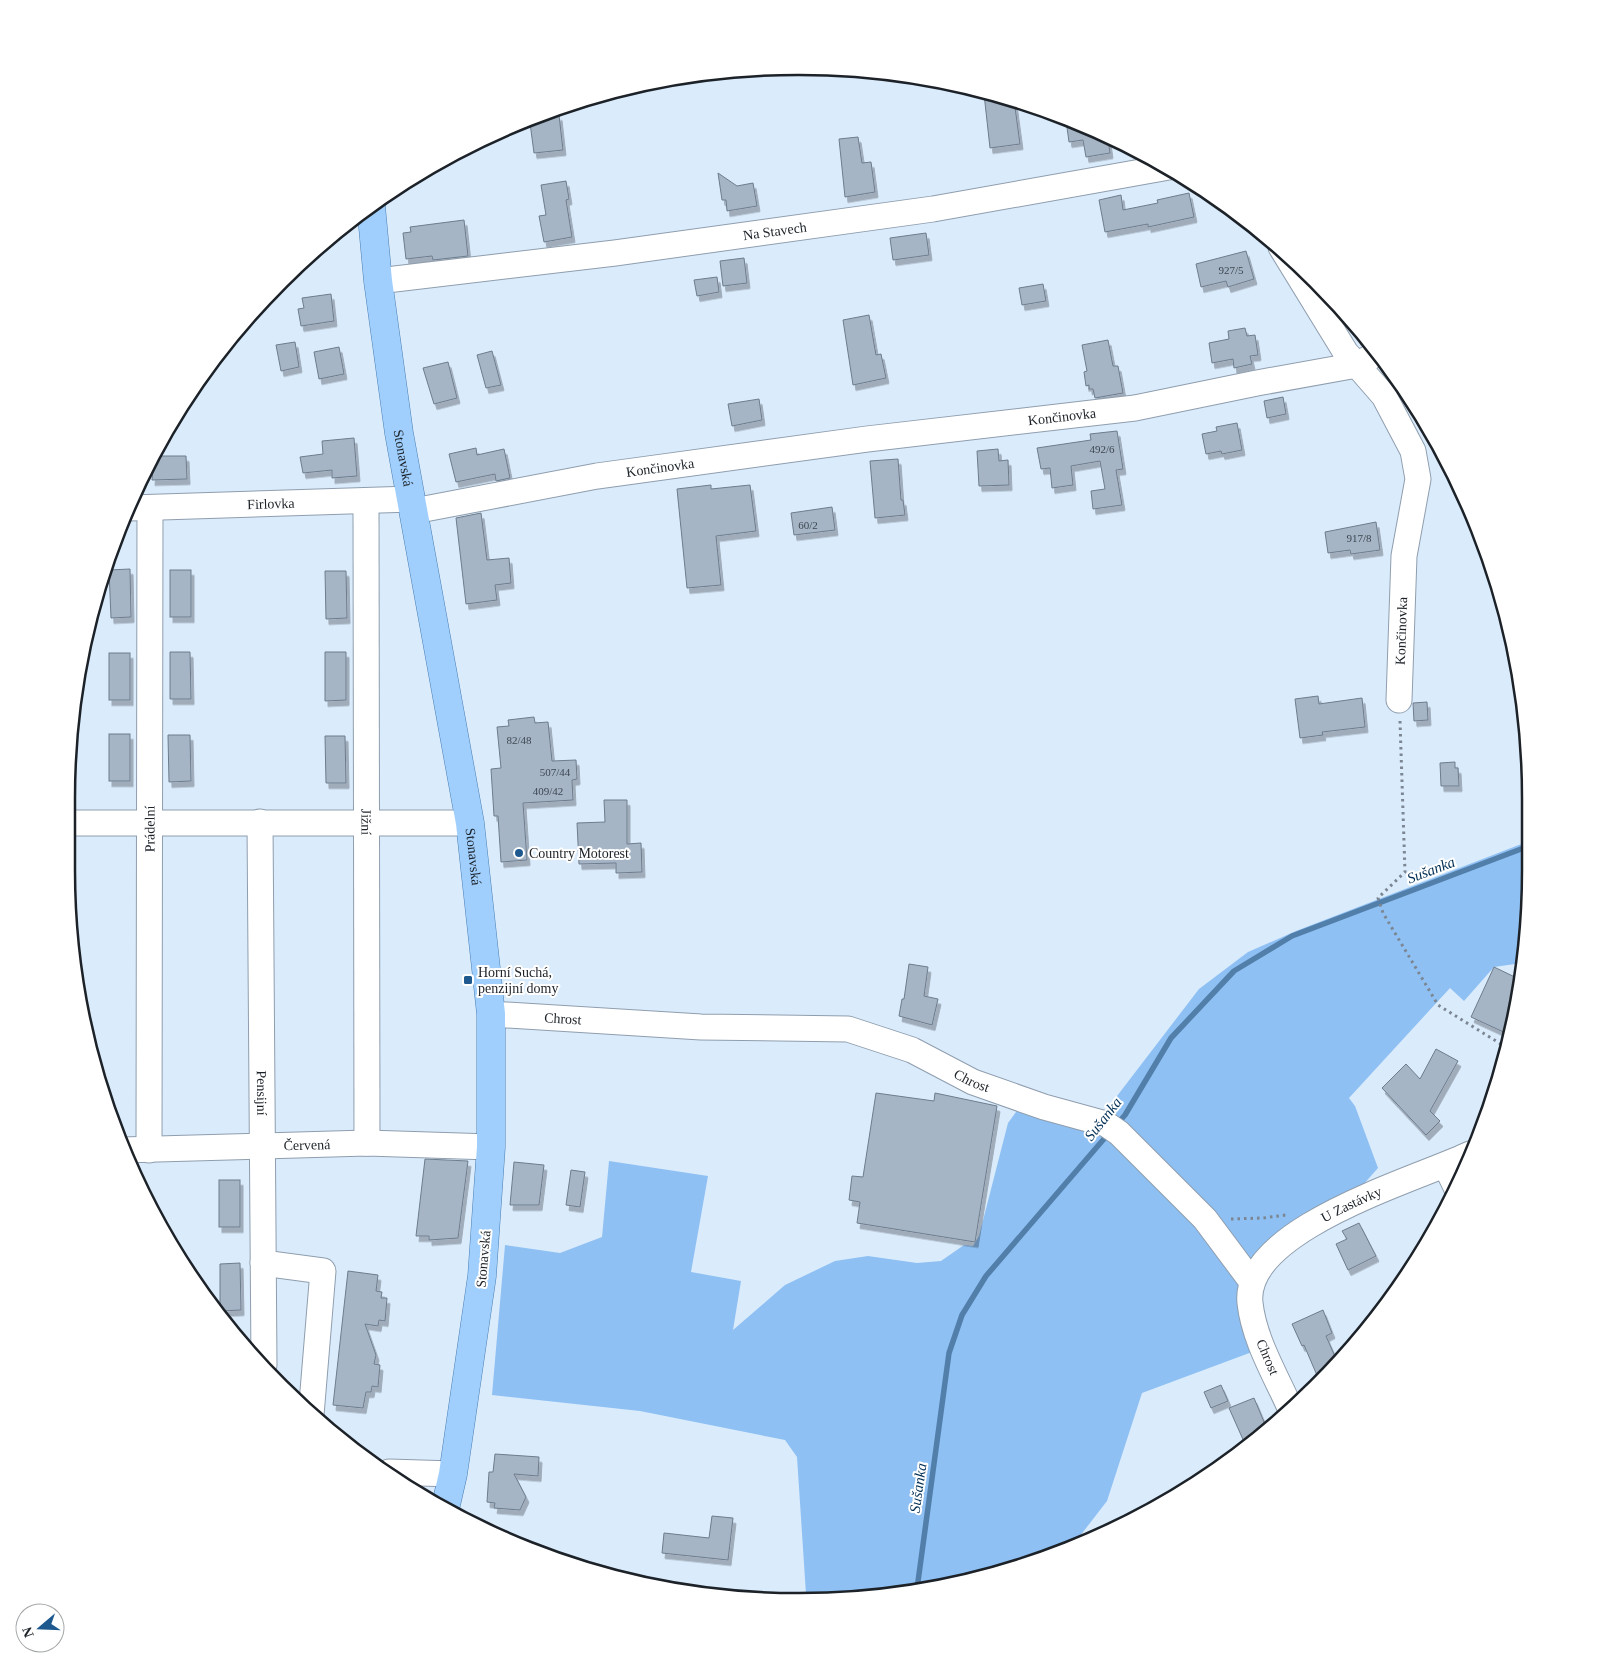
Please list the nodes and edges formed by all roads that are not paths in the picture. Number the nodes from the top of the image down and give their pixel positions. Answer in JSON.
{"nodes":[{"id":1,"x":1155,"y":169,"type":"edge"},
{"id":2,"x":372,"y":215,"type":"edge"},
{"id":3,"x":1299,"y":277,"type":"edge"},
{"id":4,"x":378,"y":282,"type":"junction"},
{"id":5,"x":1371,"y":357,"type":"edge"},
{"id":6,"x":1357,"y":365,"type":"junction"},
{"id":7,"x":366,"y":502,"type":"junction"},
{"id":8,"x":413,"y":505,"type":"junction"},
{"id":9,"x":140,"y":508,"type":"edge"},
{"id":10,"x":1399,"y":700,"type":"road end"},
{"id":11,"x":260,"y":822,"type":"junction"},
{"id":12,"x":368,"y":822,"type":"junction"},
{"id":13,"x":75,"y":823,"type":"edge"},
{"id":14,"x":470,"y":823,"type":"junction"},
{"id":15,"x":149,"y":824,"type":"junction"},
{"id":16,"x":491,"y":1014,"type":"junction"},
{"id":17,"x":366,"y":1143,"type":"junction"},
{"id":18,"x":261,"y":1144,"type":"junction"},
{"id":19,"x":491,"y":1147,"type":"junction"},
{"id":20,"x":132,"y":1150,"type":"edge"},
{"id":21,"x":149,"y":1150,"type":"junction"},
{"id":22,"x":1461,"y":1158,"type":"edge"},
{"id":23,"x":1446,"y":1166,"type":"junction"},
{"id":24,"x":1452,"y":1178,"type":"edge"},
{"id":25,"x":263,"y":1263,"type":"junction"},
{"id":26,"x":1252,"y":1282,"type":"junction"},
{"id":27,"x":264,"y":1356,"type":"edge"},
{"id":28,"x":1288,"y":1402,"type":"edge"},
{"id":29,"x":312,"y":1404,"type":"edge"},
{"id":30,"x":399,"y":1472,"type":"edge"},
{"id":31,"x":453,"y":1474,"type":"junction"},
{"id":32,"x":447,"y":1501,"type":"edge"}],
"edges":[{"from":1,"to":4,"type":"street","name":"Na Stavech"},
{"from":2,"to":4,"type":"main road","name":"Stonavská"},
{"from":3,"to":6,"type":"street"},
{"from":4,"to":8,"type":"main road","name":"Stonavská"},
{"from":5,"to":6,"type":"street"},
{"from":6,"to":8,"type":"street","name":"Končinovka"},
{"from":6,"to":10,"type":"street","name":"Končinovka"},
{"from":7,"to":8,"type":"street","name":"Firlovka"},
{"from":7,"to":9,"type":"street","name":"Firlovka"},
{"from":7,"to":12,"type":"street","name":"Jižní"},
{"from":8,"to":14,"type":"main road","name":"Stonavská"},
{"from":9,"to":15,"type":"street","name":"Prádelní"},
{"from":11,"to":12,"type":"street"},
{"from":11,"to":15,"type":"street"},
{"from":11,"to":18,"type":"street","name":"Pensijní"},
{"from":12,"to":14,"type":"street"},
{"from":12,"to":17,"type":"street","name":"Jižní"},
{"from":13,"to":15,"type":"street"},
{"from":14,"to":16,"type":"main road","name":"Stonavská"},
{"from":15,"to":21,"type":"street","name":"Prádelní"},
{"from":16,"to":19,"type":"main road","name":"Stonavská"},
{"from":16,"to":26,"type":"street","name":"Chrost"},
{"from":17,"to":18,"type":"street","name":"Červená"},
{"from":17,"to":19,"type":"street","name":"Červená"},
{"from":18,"to":21,"type":"street","name":"Červená"},
{"from":18,"to":25,"type":"street","name":"Pensijní"},
{"from":19,"to":31,"type":"main road","name":"Stonavská"},
{"from":20,"to":21,"type":"street","name":"Červená"},
{"from":22,"to":23,"type":"street","name":"U Zastávky"},
{"from":23,"to":24,"type":"street"},
{"from":23,"to":26,"type":"street","name":"U Zastávky"},
{"from":25,"to":27,"type":"street","name":"Pensijní"},
{"from":25,"to":29,"type":"street"},
{"from":26,"to":28,"type":"street","name":"Chrost"},
{"from":30,"to":31,"type":"street"},
{"from":31,"to":32,"type":"main road","name":"Stonavská"}]}
